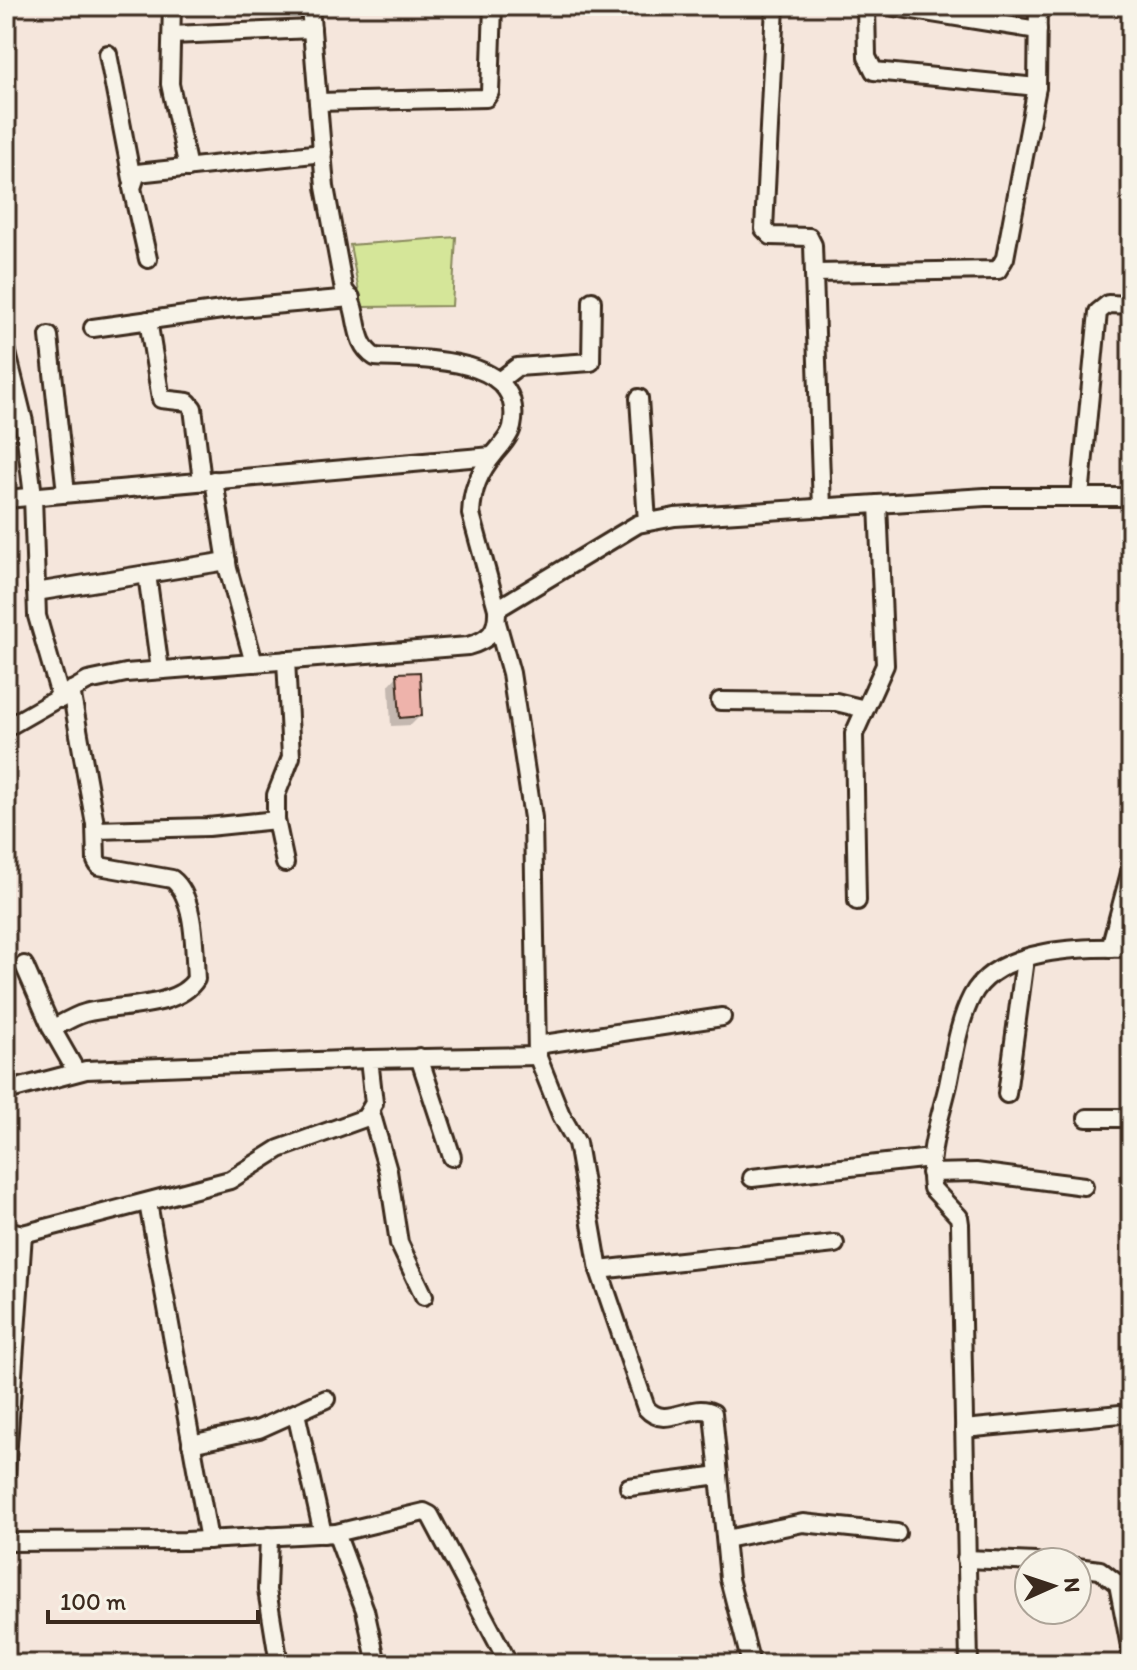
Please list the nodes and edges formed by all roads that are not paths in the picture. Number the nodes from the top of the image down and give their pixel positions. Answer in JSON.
{"nodes":[{"id":1,"x":172,"y":6,"type":"edge"},
{"id":2,"x":310,"y":6,"type":"edge"},
{"id":3,"x":493,"y":6,"type":"edge"},
{"id":4,"x":774,"y":6,"type":"edge"},
{"id":5,"x":866,"y":6,"type":"edge"},
{"id":6,"x":1038,"y":6,"type":"edge"},
{"id":7,"x":894,"y":7,"type":"edge"},
{"id":8,"x":312,"y":29,"type":"junction"},
{"id":9,"x":1038,"y":30,"type":"junction"},
{"id":10,"x":172,"y":35,"type":"junction"},
{"id":11,"x":108,"y":54,"type":"dead end"},
{"id":12,"x":1037,"y":87,"type":"junction"},
{"id":13,"x":318,"y":102,"type":"junction"},
{"id":14,"x":323,"y":153,"type":"junction"},
{"id":15,"x":188,"y":168,"type":"junction"},
{"id":16,"x":132,"y":179,"type":"junction"},
{"id":17,"x":148,"y":259,"type":"dead end"},
{"id":18,"x":814,"y":273,"type":"junction"},
{"id":19,"x":351,"y":298,"type":"junction"},
{"id":20,"x":592,"y":301,"type":"dead end"},
{"id":21,"x":1131,"y":305,"type":"edge"},
{"id":22,"x":148,"y":320,"type":"junction"},
{"id":23,"x":93,"y":328,"type":"dead end"},
{"id":24,"x":49,"y":336,"type":"dead end"},
{"id":25,"x":6,"y":349,"type":"edge"},
{"id":26,"x":500,"y":380,"type":"junction"},
{"id":27,"x":639,"y":398,"type":"dead end"},
{"id":28,"x":492,"y":456,"type":"junction"},
{"id":29,"x":208,"y":480,"type":"junction"},
{"id":30,"x":66,"y":493,"type":"junction"},
{"id":31,"x":33,"y":496,"type":"junction"},
{"id":32,"x":1080,"y":497,"type":"junction"},
{"id":33,"x":1131,"y":497,"type":"edge"},
{"id":34,"x":6,"y":499,"type":"edge"},
{"id":35,"x":878,"y":504,"type":"junction"},
{"id":36,"x":822,"y":508,"type":"junction"},
{"id":37,"x":647,"y":522,"type":"junction"},
{"id":38,"x":227,"y":561,"type":"junction"},
{"id":39,"x":147,"y":574,"type":"junction"},
{"id":40,"x":36,"y":592,"type":"junction"},
{"id":41,"x":497,"y":616,"type":"junction"},
{"id":42,"x":286,"y":660,"type":"junction"},
{"id":43,"x":254,"y":663,"type":"junction"},
{"id":44,"x":160,"y":670,"type":"junction"},
{"id":45,"x":66,"y":694,"type":"junction"},
{"id":46,"x":720,"y":701,"type":"dead end"},
{"id":47,"x":865,"y":709,"type":"junction"},
{"id":48,"x":6,"y":728,"type":"edge"},
{"id":49,"x":276,"y":820,"type":"junction"},
{"id":50,"x":96,"y":830,"type":"junction"},
{"id":51,"x":285,"y":863,"type":"dead end"},
{"id":52,"x":1131,"y":869,"type":"edge"},
{"id":53,"x":857,"y":901,"type":"dead end"},
{"id":54,"x":1110,"y":948,"type":"junction"},
{"id":55,"x":1131,"y":948,"type":"edge"},
{"id":56,"x":1025,"y":959,"type":"junction"},
{"id":57,"x":24,"y":965,"type":"dead end"},
{"id":58,"x":722,"y":1017,"type":"dead end"},
{"id":59,"x":52,"y":1029,"type":"junction"},
{"id":60,"x":538,"y":1051,"type":"junction"},
{"id":61,"x":419,"y":1057,"type":"junction"},
{"id":62,"x":369,"y":1059,"type":"junction"},
{"id":63,"x":76,"y":1071,"type":"junction"},
{"id":64,"x":6,"y":1091,"type":"edge"},
{"id":65,"x":1007,"y":1094,"type":"dead end"},
{"id":66,"x":371,"y":1112,"type":"junction"},
{"id":67,"x":1087,"y":1118,"type":"dead end"},
{"id":68,"x":1131,"y":1118,"type":"edge"},
{"id":69,"x":452,"y":1157,"type":"dead end"},
{"id":70,"x":931,"y":1166,"type":"junction"},
{"id":71,"x":752,"y":1178,"type":"dead end"},
{"id":72,"x":1084,"y":1186,"type":"dead end"},
{"id":73,"x":148,"y":1203,"type":"junction"},
{"id":74,"x":14,"y":1232,"type":"edge"},
{"id":75,"x":835,"y":1244,"type":"dead end"},
{"id":76,"x":599,"y":1270,"type":"junction"},
{"id":77,"x":424,"y":1296,"type":"dead end"},
{"id":78,"x":326,"y":1399,"type":"dead end"},
{"id":79,"x":296,"y":1413,"type":"junction"},
{"id":80,"x":1131,"y":1413,"type":"edge"},
{"id":81,"x":964,"y":1429,"type":"junction"},
{"id":82,"x":191,"y":1444,"type":"junction"},
{"id":83,"x":6,"y":1473,"type":"edge"},
{"id":84,"x":719,"y":1475,"type":"junction"},
{"id":85,"x":629,"y":1487,"type":"dead end"},
{"id":86,"x":329,"y":1533,"type":"junction"},
{"id":87,"x":897,"y":1533,"type":"dead end"},
{"id":88,"x":269,"y":1536,"type":"junction"},
{"id":89,"x":726,"y":1539,"type":"junction"},
{"id":90,"x":209,"y":1540,"type":"junction"},
{"id":91,"x":6,"y":1542,"type":"edge"},
{"id":92,"x":966,"y":1559,"type":"junction"},
{"id":93,"x":1013,"y":1561,"type":"edge"},
{"id":94,"x":1093,"y":1571,"type":"edge"},
{"id":95,"x":1128,"y":1612,"type":"edge"},
{"id":96,"x":1131,"y":1652,"type":"edge"},
{"id":97,"x":279,"y":1664,"type":"edge"},
{"id":98,"x":377,"y":1664,"type":"edge"},
{"id":99,"x":509,"y":1664,"type":"edge"},
{"id":100,"x":751,"y":1664,"type":"edge"},
{"id":101,"x":969,"y":1664,"type":"edge"}],
"edges":[{"from":1,"to":10,"type":"street"},
{"from":2,"to":8,"type":"street"},
{"from":3,"to":13,"type":"street"},
{"from":4,"to":18,"type":"street"},
{"from":5,"to":12,"type":"street"},
{"from":6,"to":9,"type":"street"},
{"from":7,"to":9,"type":"street"},
{"from":8,"to":10,"type":"street"},
{"from":8,"to":13,"type":"street"},
{"from":9,"to":12,"type":"street"},
{"from":10,"to":15,"type":"street"},
{"from":11,"to":16,"type":"street"},
{"from":12,"to":18,"type":"street"},
{"from":13,"to":14,"type":"street"},
{"from":14,"to":15,"type":"street"},
{"from":14,"to":19,"type":"street"},
{"from":15,"to":16,"type":"street"},
{"from":16,"to":17,"type":"street"},
{"from":18,"to":36,"type":"street"},
{"from":19,"to":22,"type":"street"},
{"from":19,"to":26,"type":"street"},
{"from":20,"to":26,"type":"street"},
{"from":21,"to":32,"type":"street"},
{"from":22,"to":23,"type":"street"},
{"from":22,"to":29,"type":"street"},
{"from":24,"to":30,"type":"street"},
{"from":25,"to":31,"type":"street"},
{"from":26,"to":28,"type":"street"},
{"from":27,"to":37,"type":"street"},
{"from":28,"to":29,"type":"street"},
{"from":28,"to":41,"type":"street"},
{"from":29,"to":30,"type":"street"},
{"from":29,"to":38,"type":"street"},
{"from":30,"to":31,"type":"street"},
{"from":31,"to":34,"type":"street"},
{"from":31,"to":40,"type":"street"},
{"from":32,"to":33,"type":"street"},
{"from":32,"to":35,"type":"street"},
{"from":35,"to":36,"type":"street"},
{"from":35,"to":47,"type":"street"},
{"from":36,"to":37,"type":"street"},
{"from":37,"to":41,"type":"street"},
{"from":38,"to":39,"type":"street"},
{"from":38,"to":43,"type":"street"},
{"from":39,"to":40,"type":"street"},
{"from":39,"to":44,"type":"street"},
{"from":40,"to":45,"type":"street"},
{"from":41,"to":42,"type":"street"},
{"from":41,"to":60,"type":"street"},
{"from":42,"to":43,"type":"street"},
{"from":42,"to":49,"type":"street"},
{"from":43,"to":44,"type":"street"},
{"from":44,"to":45,"type":"street"},
{"from":45,"to":48,"type":"street"},
{"from":45,"to":50,"type":"street"},
{"from":46,"to":47,"type":"street"},
{"from":47,"to":53,"type":"street"},
{"from":49,"to":50,"type":"street"},
{"from":49,"to":51,"type":"street"},
{"from":50,"to":59,"type":"street"},
{"from":52,"to":54,"type":"street"},
{"from":54,"to":55,"type":"street"},
{"from":54,"to":56,"type":"street"},
{"from":56,"to":65,"type":"street"},
{"from":56,"to":70,"type":"street"},
{"from":57,"to":59,"type":"street"},
{"from":58,"to":60,"type":"street"},
{"from":59,"to":63,"type":"street"},
{"from":60,"to":61,"type":"street"},
{"from":60,"to":76,"type":"street"},
{"from":61,"to":62,"type":"street"},
{"from":61,"to":69,"type":"street"},
{"from":62,"to":63,"type":"street"},
{"from":62,"to":66,"type":"street"},
{"from":63,"to":64,"type":"street"},
{"from":66,"to":73,"type":"street"},
{"from":66,"to":77,"type":"street"},
{"from":67,"to":68,"type":"street"},
{"from":70,"to":71,"type":"street"},
{"from":70,"to":72,"type":"street"},
{"from":70,"to":81,"type":"street"},
{"from":73,"to":74,"type":"street"},
{"from":73,"to":82,"type":"street"},
{"from":74,"to":83,"type":"street"},
{"from":75,"to":76,"type":"street"},
{"from":76,"to":84,"type":"street"},
{"from":78,"to":79,"type":"street"},
{"from":79,"to":82,"type":"street"},
{"from":79,"to":86,"type":"street"},
{"from":80,"to":81,"type":"street"},
{"from":81,"to":92,"type":"street"},
{"from":82,"to":90,"type":"street"},
{"from":84,"to":85,"type":"street"},
{"from":84,"to":89,"type":"street"},
{"from":86,"to":88,"type":"street"},
{"from":86,"to":98,"type":"street"},
{"from":86,"to":99,"type":"street"},
{"from":87,"to":89,"type":"street"},
{"from":88,"to":90,"type":"street"},
{"from":88,"to":97,"type":"street"},
{"from":89,"to":100,"type":"street"},
{"from":90,"to":91,"type":"street"},
{"from":92,"to":93,"type":"street"},
{"from":92,"to":101,"type":"street"},
{"from":94,"to":95,"type":"street"},
{"from":95,"to":96,"type":"street"}]}
